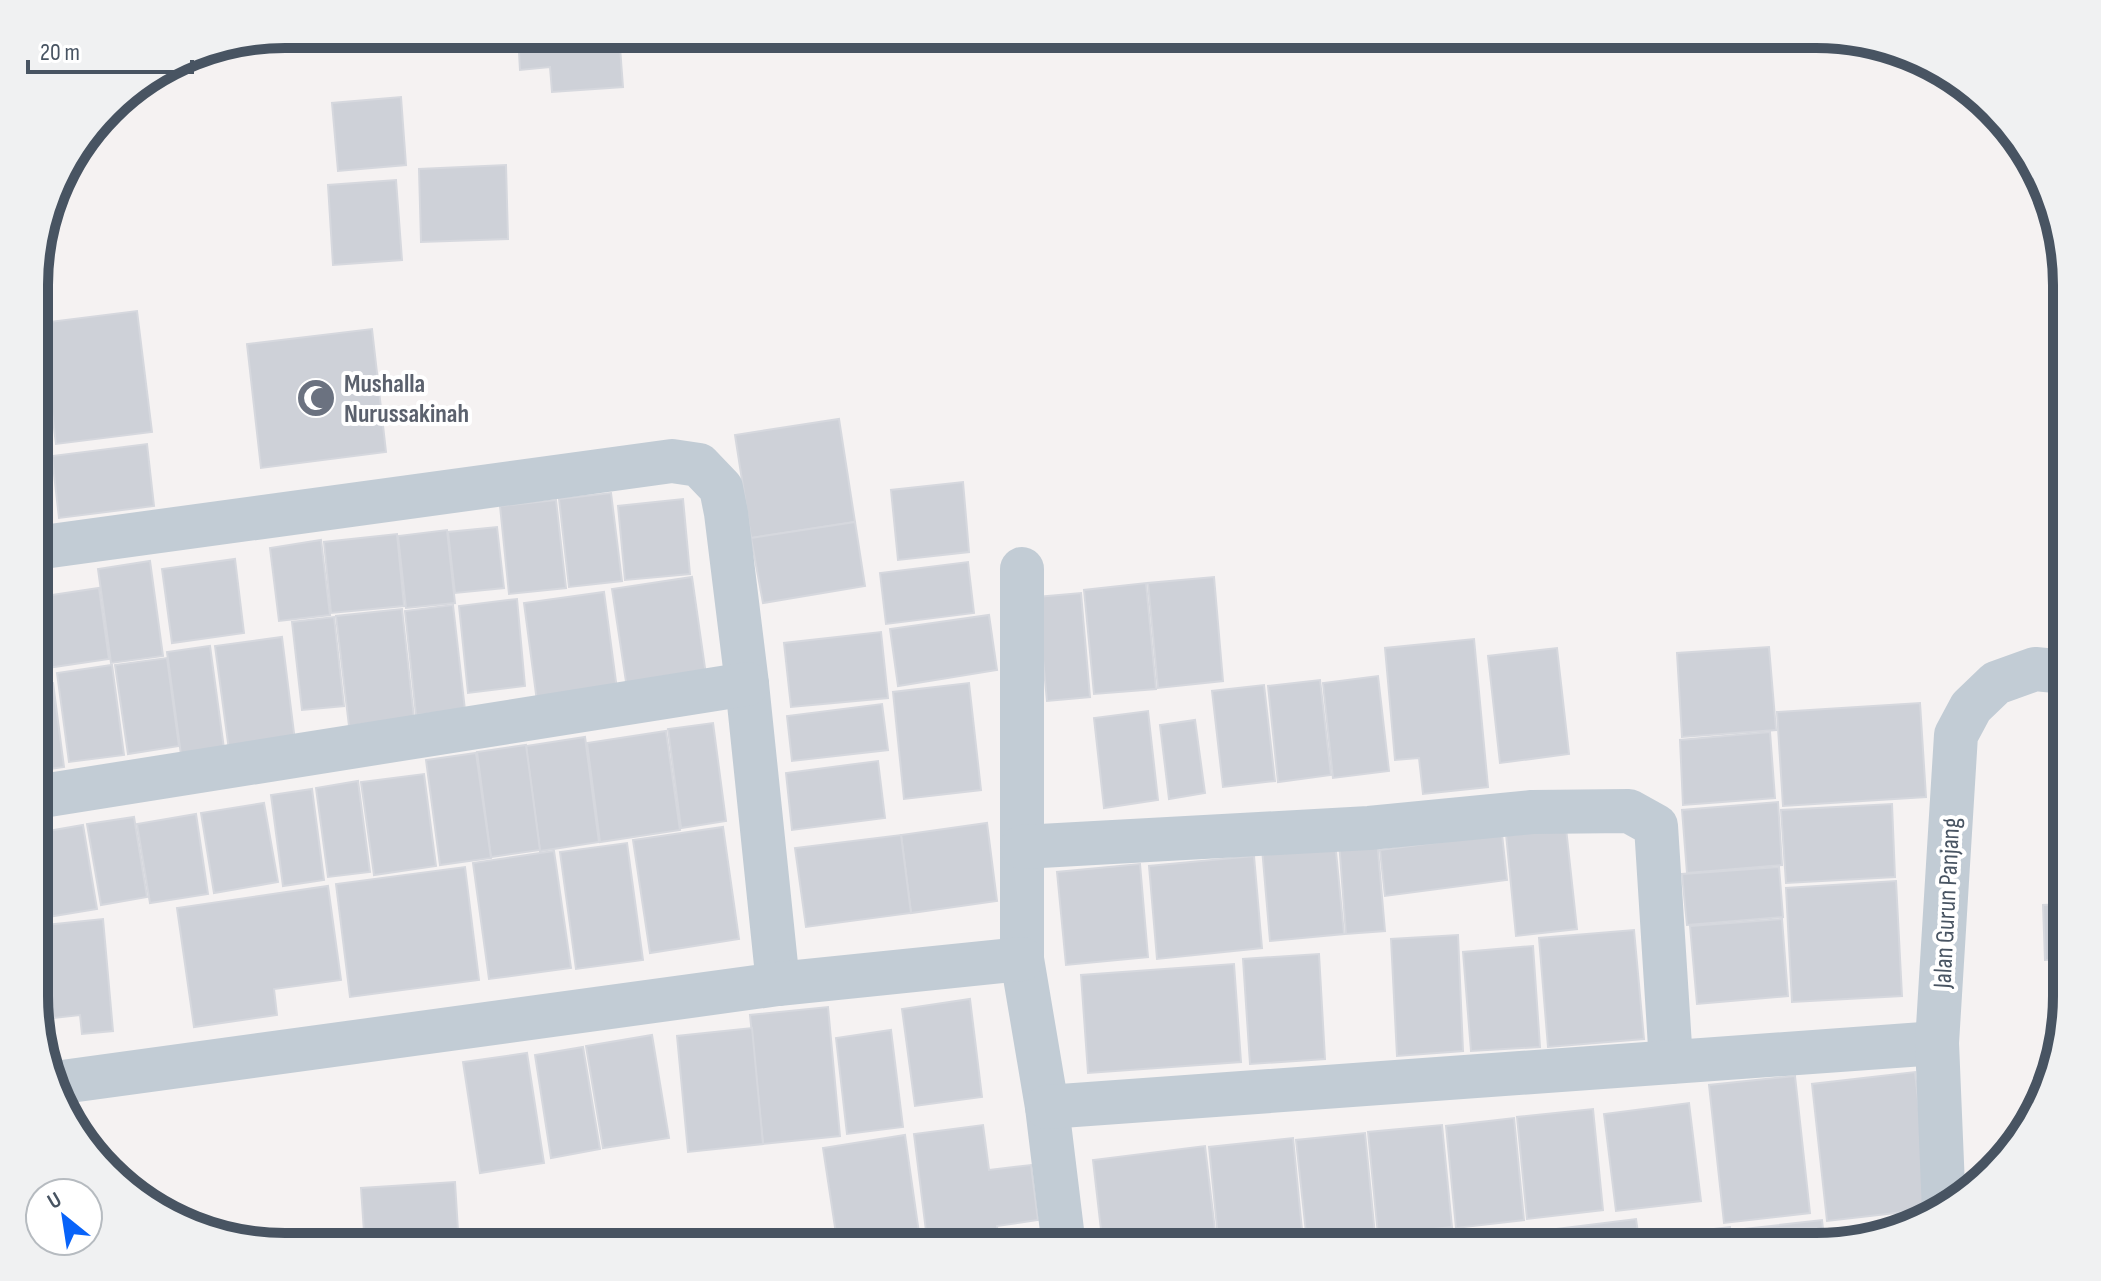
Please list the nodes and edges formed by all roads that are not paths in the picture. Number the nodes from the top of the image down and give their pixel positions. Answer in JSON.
{"nodes":[{"id":1,"x":48,"y":546,"type":"edge"},
{"id":2,"x":1022,"y":569,"type":"dead end"},
{"id":3,"x":2052,"y":671,"type":"edge"},
{"id":4,"x":747,"y":684,"type":"junction"},
{"id":5,"x":48,"y":795,"type":"edge"},
{"id":6,"x":1022,"y":847,"type":"junction"},
{"id":7,"x":1022,"y":959,"type":"junction"},
{"id":8,"x":778,"y":984,"type":"junction"},
{"id":9,"x":1937,"y":1043,"type":"junction"},
{"id":10,"x":1671,"y":1062,"type":"junction"},
{"id":11,"x":64,"y":1082,"type":"edge"},
{"id":12,"x":1047,"y":1107,"type":"junction"},
{"id":13,"x":1943,"y":1195,"type":"edge"},
{"id":14,"x":1062,"y":1232,"type":"edge"}],
"edges":[{"from":1,"to":4,"type":"street"},
{"from":2,"to":6,"type":"street"},
{"from":3,"to":9,"type":"street","name":"Jalan Gurun Panjang"},
{"from":4,"to":5,"type":"street"},
{"from":4,"to":8,"type":"street"},
{"from":6,"to":7,"type":"street"},
{"from":6,"to":10,"type":"street"},
{"from":7,"to":8,"type":"street"},
{"from":7,"to":12,"type":"street"},
{"from":8,"to":11,"type":"street"},
{"from":9,"to":10,"type":"street"},
{"from":9,"to":13,"type":"street","name":"Jalan Gurun Panjang"},
{"from":10,"to":12,"type":"street"},
{"from":12,"to":14,"type":"street"}]}
